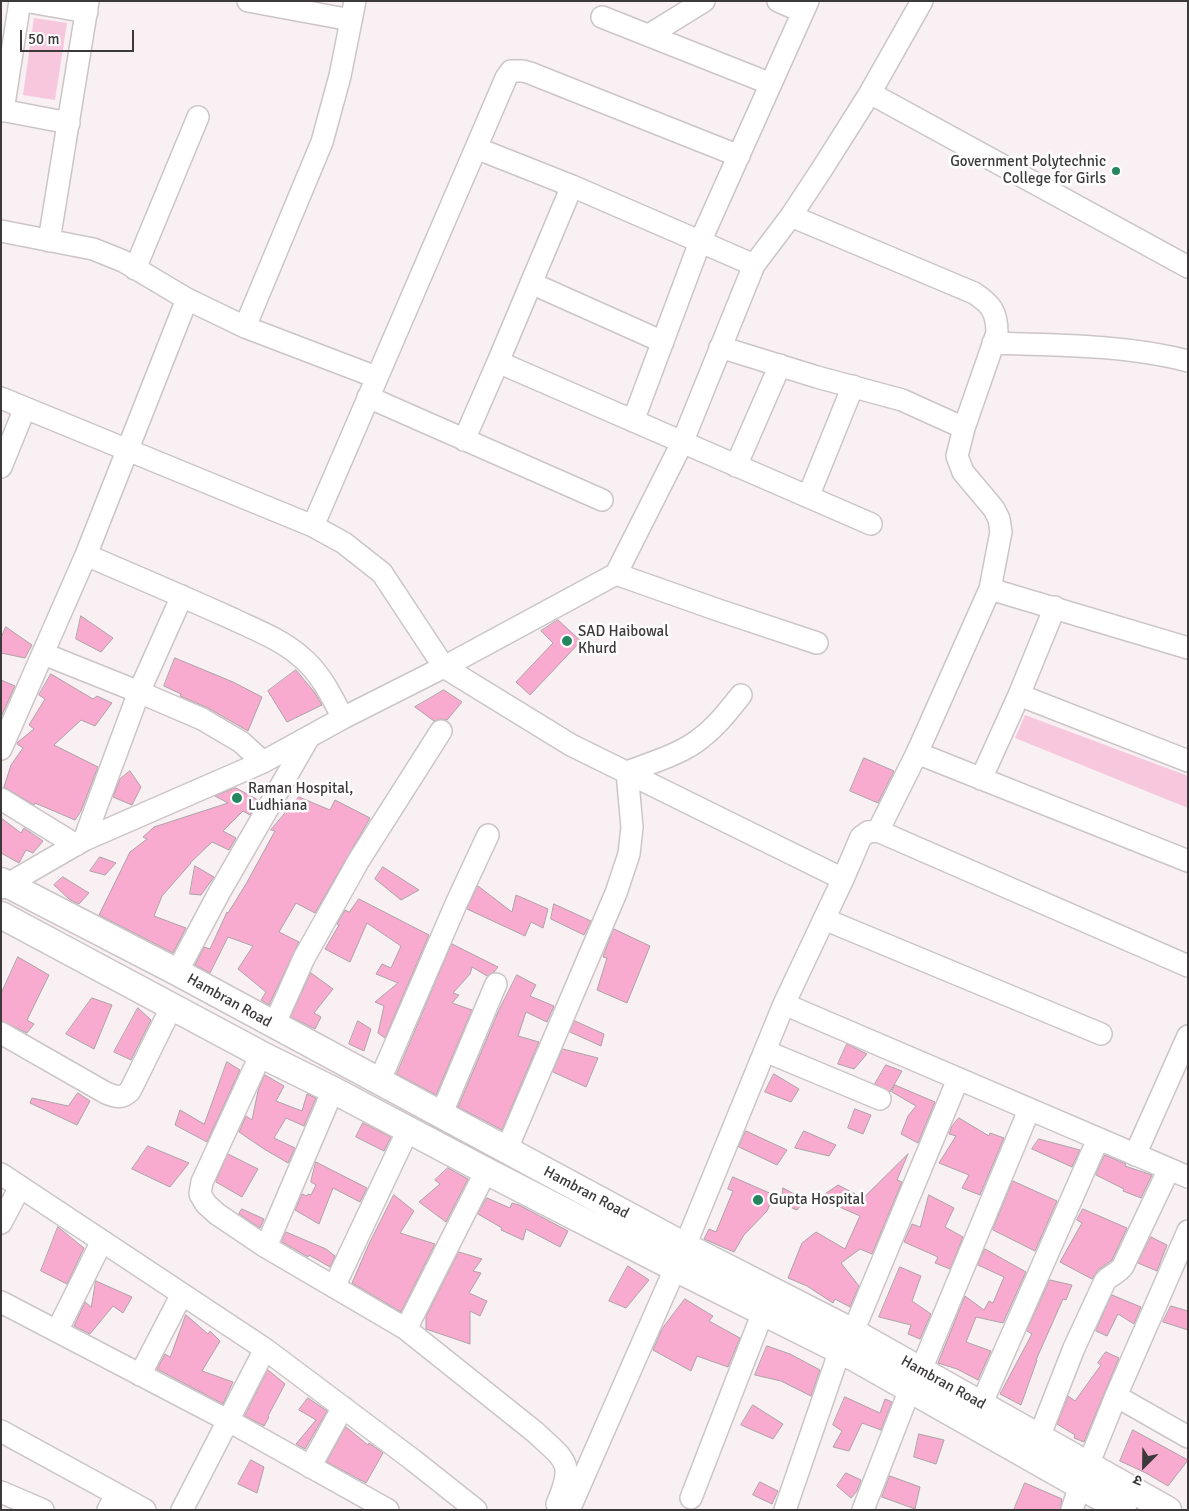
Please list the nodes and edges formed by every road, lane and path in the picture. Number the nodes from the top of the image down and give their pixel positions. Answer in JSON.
{"nodes":[{"id":1,"x":20,"y":1,"type":"edge"},
{"id":2,"x":24,"y":1,"type":"edge"},
{"id":3,"x":248,"y":1,"type":"edge"},
{"id":4,"x":704,"y":1,"type":"edge"},
{"id":5,"x":778,"y":1,"type":"edge"},
{"id":6,"x":922,"y":1,"type":"edge"},
{"id":7,"x":88,"y":7,"type":"edge"},
{"id":8,"x":805,"y":7,"type":"edge"},
{"id":9,"x":353,"y":11,"type":"edge"},
{"id":10,"x":602,"y":17,"type":"dead end"},
{"id":11,"x":649,"y":35,"type":"junction"},
{"id":12,"x":771,"y":84,"type":"junction"},
{"id":13,"x":870,"y":93,"type":"junction"},
{"id":14,"x":2,"y":110,"type":"edge"},
{"id":15,"x":198,"y":117,"type":"dead end"},
{"id":16,"x":69,"y":123,"type":"junction"},
{"id":17,"x":476,"y":148,"type":"junction"},
{"id":18,"x":739,"y":156,"type":"junction"},
{"id":19,"x":572,"y":186,"type":"junction"},
{"id":20,"x":791,"y":216,"type":"junction"},
{"id":21,"x":1,"y":231,"type":"edge"},
{"id":22,"x":49,"y":241,"type":"junction"},
{"id":23,"x":700,"y":242,"type":"junction"},
{"id":24,"x":754,"y":265,"type":"junction"},
{"id":25,"x":1188,"y":267,"type":"edge"},
{"id":26,"x":135,"y":269,"type":"junction"},
{"id":27,"x":531,"y":283,"type":"junction"},
{"id":28,"x":187,"y":299,"type":"junction"},
{"id":29,"x":245,"y":327,"type":"junction"},
{"id":30,"x":663,"y":342,"type":"junction"},
{"id":31,"x":993,"y":343,"type":"junction"},
{"id":32,"x":720,"y":347,"type":"junction"},
{"id":33,"x":1188,"y":361,"type":"edge"},
{"id":34,"x":498,"y":362,"type":"junction"},
{"id":35,"x":780,"y":365,"type":"junction"},
{"id":36,"x":376,"y":377,"type":"junction"},
{"id":37,"x":853,"y":386,"type":"junction"},
{"id":38,"x":368,"y":397,"type":"junction"},
{"id":39,"x":1,"y":398,"type":"edge"},
{"id":40,"x":25,"y":408,"type":"junction"},
{"id":41,"x":633,"y":421,"type":"junction"},
{"id":42,"x":964,"y":428,"type":"junction"},
{"id":43,"x":464,"y":440,"type":"junction"},
{"id":44,"x":682,"y":443,"type":"junction"},
{"id":45,"x":128,"y":450,"type":"junction"},
{"id":46,"x":736,"y":466,"type":"junction"},
{"id":47,"x":1,"y":467,"type":"edge"},
{"id":48,"x":808,"y":497,"type":"junction"},
{"id":49,"x":602,"y":500,"type":"dead end"},
{"id":50,"x":871,"y":524,"type":"dead end"},
{"id":51,"x":313,"y":526,"type":"junction"},
{"id":52,"x":86,"y":555,"type":"junction"},
{"id":53,"x":616,"y":574,"type":"junction"},
{"id":54,"x":990,"y":589,"type":"junction"},
{"id":55,"x":182,"y":596,"type":"junction"},
{"id":56,"x":1055,"y":607,"type":"junction"},
{"id":57,"x":817,"y":643,"type":"dead end"},
{"id":58,"x":1188,"y":648,"type":"edge"},
{"id":59,"x":44,"y":654,"type":"junction"},
{"id":60,"x":444,"y":667,"type":"junction"},
{"id":61,"x":139,"y":692,"type":"junction"},
{"id":62,"x":741,"y":695,"type":"dead end"},
{"id":63,"x":1019,"y":695,"type":"junction"},
{"id":64,"x":343,"y":718,"type":"junction"},
{"id":65,"x":441,"y":731,"type":"dead end"},
{"id":66,"x":309,"y":736,"type":"junction"},
{"id":67,"x":1,"y":749,"type":"edge"},
{"id":68,"x":917,"y":753,"type":"junction"},
{"id":69,"x":1188,"y":761,"type":"edge"},
{"id":70,"x":263,"y":762,"type":"junction"},
{"id":71,"x":627,"y":772,"type":"junction"},
{"id":72,"x":981,"y":779,"type":"junction"},
{"id":73,"x":1,"y":799,"type":"edge"},
{"id":74,"x":878,"y":831,"type":"junction"},
{"id":75,"x":488,"y":835,"type":"dead end"},
{"id":76,"x":80,"y":843,"type":"junction"},
{"id":77,"x":1188,"y":861,"type":"edge"},
{"id":78,"x":843,"y":879,"type":"junction"},
{"id":79,"x":3,"y":884,"type":"edge"},
{"id":80,"x":1,"y":915,"type":"edge"},
{"id":81,"x":824,"y":919,"type":"junction"},
{"id":82,"x":1188,"y":966,"type":"edge"},
{"id":83,"x":177,"y":972,"type":"junction"},
{"id":84,"x":496,"y":984,"type":"dead end"},
{"id":85,"x":784,"y":1004,"type":"junction"},
{"id":86,"x":172,"y":1006,"type":"junction"},
{"id":87,"x":274,"y":1025,"type":"junction"},
{"id":88,"x":1,"y":1033,"type":"edge"},
{"id":89,"x":1101,"y":1034,"type":"dead end"},
{"id":90,"x":1188,"y":1036,"type":"edge"},
{"id":91,"x":765,"y":1051,"type":"junction"},
{"id":92,"x":261,"y":1054,"type":"junction"},
{"id":93,"x":958,"y":1079,"type":"junction"},
{"id":94,"x":379,"y":1082,"type":"junction"},
{"id":95,"x":333,"y":1090,"type":"junction"},
{"id":96,"x":880,"y":1099,"type":"dead end"},
{"id":97,"x":1029,"y":1110,"type":"junction"},
{"id":98,"x":441,"y":1115,"type":"junction"},
{"id":99,"x":408,"y":1130,"type":"junction"},
{"id":100,"x":1098,"y":1139,"type":"junction"},
{"id":101,"x":506,"y":1151,"type":"junction"},
{"id":102,"x":1135,"y":1155,"type":"junction"},
{"id":103,"x":486,"y":1171,"type":"junction"},
{"id":104,"x":1178,"y":1173,"type":"edge"},
{"id":105,"x":1,"y":1174,"type":"edge"},
{"id":106,"x":20,"y":1187,"type":"junction"},
{"id":107,"x":1,"y":1223,"type":"edge"},
{"id":108,"x":1188,"y":1231,"type":"edge"},
{"id":109,"x":102,"y":1241,"type":"junction"},
{"id":110,"x":266,"y":1246,"type":"junction"},
{"id":111,"x":680,"y":1257,"type":"junction"},
{"id":112,"x":1181,"y":1267,"type":"edge"},
{"id":113,"x":334,"y":1287,"type":"junction"},
{"id":114,"x":182,"y":1294,"type":"junction"},
{"id":115,"x":1,"y":1302,"type":"edge"},
{"id":116,"x":764,"y":1312,"type":"junction"},
{"id":117,"x":406,"y":1329,"type":"junction"},
{"id":118,"x":57,"y":1331,"type":"junction"},
{"id":119,"x":846,"y":1341,"type":"junction"},
{"id":120,"x":265,"y":1349,"type":"junction"},
{"id":121,"x":140,"y":1375,"type":"junction"},
{"id":122,"x":915,"y":1380,"type":"junction"},
{"id":123,"x":1116,"y":1396,"type":"junction"},
{"id":124,"x":981,"y":1405,"type":"junction"},
{"id":125,"x":343,"y":1407,"type":"junction"},
{"id":126,"x":229,"y":1421,"type":"junction"},
{"id":127,"x":1,"y":1431,"type":"edge"},
{"id":128,"x":1039,"y":1437,"type":"junction"},
{"id":129,"x":1188,"y":1437,"type":"edge"},
{"id":130,"x":310,"y":1467,"type":"junction"},
{"id":131,"x":1084,"y":1475,"type":"junction"},
{"id":132,"x":575,"y":1479,"type":"junction"},
{"id":133,"x":1,"y":1492,"type":"edge"},
{"id":134,"x":691,"y":1498,"type":"dead end"},
{"id":135,"x":112,"y":1502,"type":"edge"},
{"id":136,"x":44,"y":1510,"type":"edge"},
{"id":137,"x":145,"y":1510,"type":"edge"},
{"id":138,"x":182,"y":1510,"type":"edge"},
{"id":139,"x":388,"y":1510,"type":"edge"},
{"id":140,"x":476,"y":1510,"type":"edge"},
{"id":141,"x":554,"y":1510,"type":"edge"},
{"id":142,"x":569,"y":1510,"type":"edge"},
{"id":143,"x":784,"y":1510,"type":"edge"},
{"id":144,"x":863,"y":1510,"type":"edge"},
{"id":145,"x":1072,"y":1510,"type":"edge"},
{"id":146,"x":1123,"y":1510,"type":"edge"},
{"id":147,"x":1168,"y":1510,"type":"edge"}],
"edges":[{"from":1,"to":14,"type":"street"},
{"from":2,"to":7,"type":"street"},
{"from":3,"to":9,"type":"street"},
{"from":4,"to":11,"type":"street"},
{"from":5,"to":8,"type":"street"},
{"from":6,"to":13,"type":"street"},
{"from":7,"to":16,"type":"street"},
{"from":8,"to":12,"type":"street"},
{"from":9,"to":29,"type":"street"},
{"from":10,"to":11,"type":"street"},
{"from":11,"to":12,"type":"street"},
{"from":12,"to":18,"type":"street"},
{"from":13,"to":20,"type":"street"},
{"from":13,"to":25,"type":"street"},
{"from":14,"to":16,"type":"street"},
{"from":15,"to":26,"type":"street"},
{"from":16,"to":22,"type":"street"},
{"from":17,"to":18,"type":"street"},
{"from":17,"to":19,"type":"street"},
{"from":17,"to":36,"type":"street"},
{"from":18,"to":23,"type":"street"},
{"from":19,"to":23,"type":"street"},
{"from":19,"to":27,"type":"street"},
{"from":20,"to":24,"type":"street"},
{"from":20,"to":31,"type":"street"},
{"from":21,"to":22,"type":"street"},
{"from":22,"to":26,"type":"street"},
{"from":23,"to":24,"type":"street"},
{"from":23,"to":30,"type":"street"},
{"from":24,"to":32,"type":"street"},
{"from":26,"to":28,"type":"street"},
{"from":27,"to":30,"type":"street"},
{"from":27,"to":34,"type":"street"},
{"from":28,"to":29,"type":"street"},
{"from":28,"to":45,"type":"street"},
{"from":29,"to":36,"type":"street"},
{"from":30,"to":41,"type":"street"},
{"from":31,"to":33,"type":"street"},
{"from":31,"to":42,"type":"street"},
{"from":32,"to":35,"type":"street"},
{"from":32,"to":44,"type":"street"},
{"from":34,"to":41,"type":"street"},
{"from":34,"to":43,"type":"street"},
{"from":35,"to":37,"type":"street"},
{"from":35,"to":46,"type":"street"},
{"from":36,"to":38,"type":"street"},
{"from":37,"to":42,"type":"street"},
{"from":37,"to":48,"type":"street"},
{"from":38,"to":43,"type":"street"},
{"from":38,"to":51,"type":"street"},
{"from":39,"to":40,"type":"street"},
{"from":40,"to":45,"type":"street"},
{"from":40,"to":47,"type":"street"},
{"from":41,"to":44,"type":"street"},
{"from":42,"to":54,"type":"street"},
{"from":43,"to":49,"type":"street"},
{"from":44,"to":46,"type":"street"},
{"from":44,"to":53,"type":"street"},
{"from":45,"to":51,"type":"street"},
{"from":45,"to":52,"type":"street"},
{"from":46,"to":48,"type":"street"},
{"from":48,"to":50,"type":"street"},
{"from":51,"to":60,"type":"street"},
{"from":52,"to":55,"type":"street"},
{"from":52,"to":59,"type":"street"},
{"from":53,"to":57,"type":"street"},
{"from":53,"to":60,"type":"street"},
{"from":54,"to":56,"type":"street"},
{"from":54,"to":68,"type":"street"},
{"from":55,"to":61,"type":"street"},
{"from":55,"to":64,"type":"street"},
{"from":56,"to":58,"type":"street"},
{"from":56,"to":63,"type":"street"},
{"from":59,"to":61,"type":"street"},
{"from":59,"to":67,"type":"street"},
{"from":60,"to":64,"type":"street"},
{"from":60,"to":71,"type":"street"},
{"from":61,"to":70,"type":"street"},
{"from":61,"to":76,"type":"street"},
{"from":62,"to":71,"type":"street"},
{"from":63,"to":69,"type":"street"},
{"from":63,"to":72,"type":"street"},
{"from":64,"to":66,"type":"street"},
{"from":65,"to":87,"type":"street"},
{"from":66,"to":70,"type":"street"},
{"from":66,"to":83,"type":"street"},
{"from":68,"to":72,"type":"street"},
{"from":68,"to":74,"type":"street"},
{"from":70,"to":76,"type":"street"},
{"from":71,"to":78,"type":"street"},
{"from":71,"to":101,"type":"street"},
{"from":72,"to":77,"type":"street"},
{"from":73,"to":76,"type":"street"},
{"from":74,"to":78,"type":"street"},
{"from":74,"to":82,"type":"street"},
{"from":75,"to":94,"type":"street"},
{"from":76,"to":79,"type":"street"},
{"from":78,"to":81,"type":"street"},
{"from":79,"to":83,"type":"main road","name":"Hambran Road"},
{"from":80,"to":86,"type":"main road","name":"Hambran Road"},
{"from":81,"to":85,"type":"street"},
{"from":81,"to":89,"type":"street"},
{"from":83,"to":87,"type":"main road","name":"Hambran Road"},
{"from":84,"to":98,"type":"street"},
{"from":85,"to":91,"type":"street"},
{"from":85,"to":93,"type":"street"},
{"from":86,"to":88,"type":"street"},
{"from":86,"to":92,"type":"main road","name":"Hambran Road"},
{"from":87,"to":94,"type":"main road","name":"Hambran Road"},
{"from":90,"to":102,"type":"street"},
{"from":91,"to":96,"type":"street"},
{"from":91,"to":111,"type":"street"},
{"from":92,"to":95,"type":"main road","name":"Hambran Road"},
{"from":92,"to":110,"type":"street"},
{"from":93,"to":97,"type":"street"},
{"from":93,"to":119,"type":"street"},
{"from":94,"to":98,"type":"main road","name":"Hambran Road"},
{"from":95,"to":99,"type":"main road","name":"Hambran Road"},
{"from":95,"to":110,"type":"street"},
{"from":97,"to":100,"type":"street"},
{"from":97,"to":122,"type":"street"},
{"from":98,"to":101,"type":"main road","name":"Hambran Road"},
{"from":99,"to":103,"type":"main road","name":"Hambran Road"},
{"from":99,"to":113,"type":"street"},
{"from":100,"to":102,"type":"street"},
{"from":100,"to":124,"type":"street"},
{"from":101,"to":111,"type":"main road","name":"Hambran Road"},
{"from":102,"to":104,"type":"street"},
{"from":103,"to":111,"type":"main road","name":"Hambran Road"},
{"from":103,"to":117,"type":"street"},
{"from":104,"to":128,"type":"street"},
{"from":105,"to":106,"type":"street"},
{"from":106,"to":107,"type":"street"},
{"from":106,"to":109,"type":"street"},
{"from":108,"to":112,"type":"street"},
{"from":109,"to":114,"type":"street"},
{"from":109,"to":118,"type":"street"},
{"from":110,"to":113,"type":"street"},
{"from":111,"to":116,"type":"main road","name":"Hambran Road"},
{"from":111,"to":119,"type":"main road","name":"Hambran Road"},
{"from":111,"to":132,"type":"street"},
{"from":112,"to":123,"type":"street"},
{"from":113,"to":117,"type":"street"},
{"from":114,"to":120,"type":"street"},
{"from":114,"to":121,"type":"street"},
{"from":115,"to":118,"type":"street"},
{"from":116,"to":119,"type":"main road","name":"Hambran Road"},
{"from":116,"to":134,"type":"street"},
{"from":117,"to":132,"type":"street"},
{"from":118,"to":121,"type":"street"},
{"from":119,"to":122,"type":"main road","name":"Hambran Road"},
{"from":119,"to":143,"type":"street"},
{"from":120,"to":125,"type":"street"},
{"from":120,"to":126,"type":"street"},
{"from":121,"to":126,"type":"street"},
{"from":122,"to":124,"type":"main road","name":"Hambran Road"},
{"from":122,"to":131,"type":"main road","name":"Hambran Road"},
{"from":122,"to":144,"type":"street"},
{"from":123,"to":129,"type":"street"},
{"from":123,"to":131,"type":"street"},
{"from":124,"to":128,"type":"main road","name":"Hambran Road"},
{"from":125,"to":130,"type":"street"},
{"from":125,"to":140,"type":"street"},
{"from":126,"to":130,"type":"street"},
{"from":126,"to":138,"type":"street"},
{"from":127,"to":135,"type":"street"},
{"from":128,"to":131,"type":"main road","name":"Hambran Road"},
{"from":130,"to":139,"type":"street"},
{"from":131,"to":145,"type":"street"},
{"from":131,"to":146,"type":"main road","name":"Hambran Road"},
{"from":131,"to":147,"type":"main road","name":"Hambran Road"},
{"from":132,"to":141,"type":"street"},
{"from":132,"to":142,"type":"street"},
{"from":133,"to":136,"type":"street"},
{"from":135,"to":137,"type":"street"}]}
